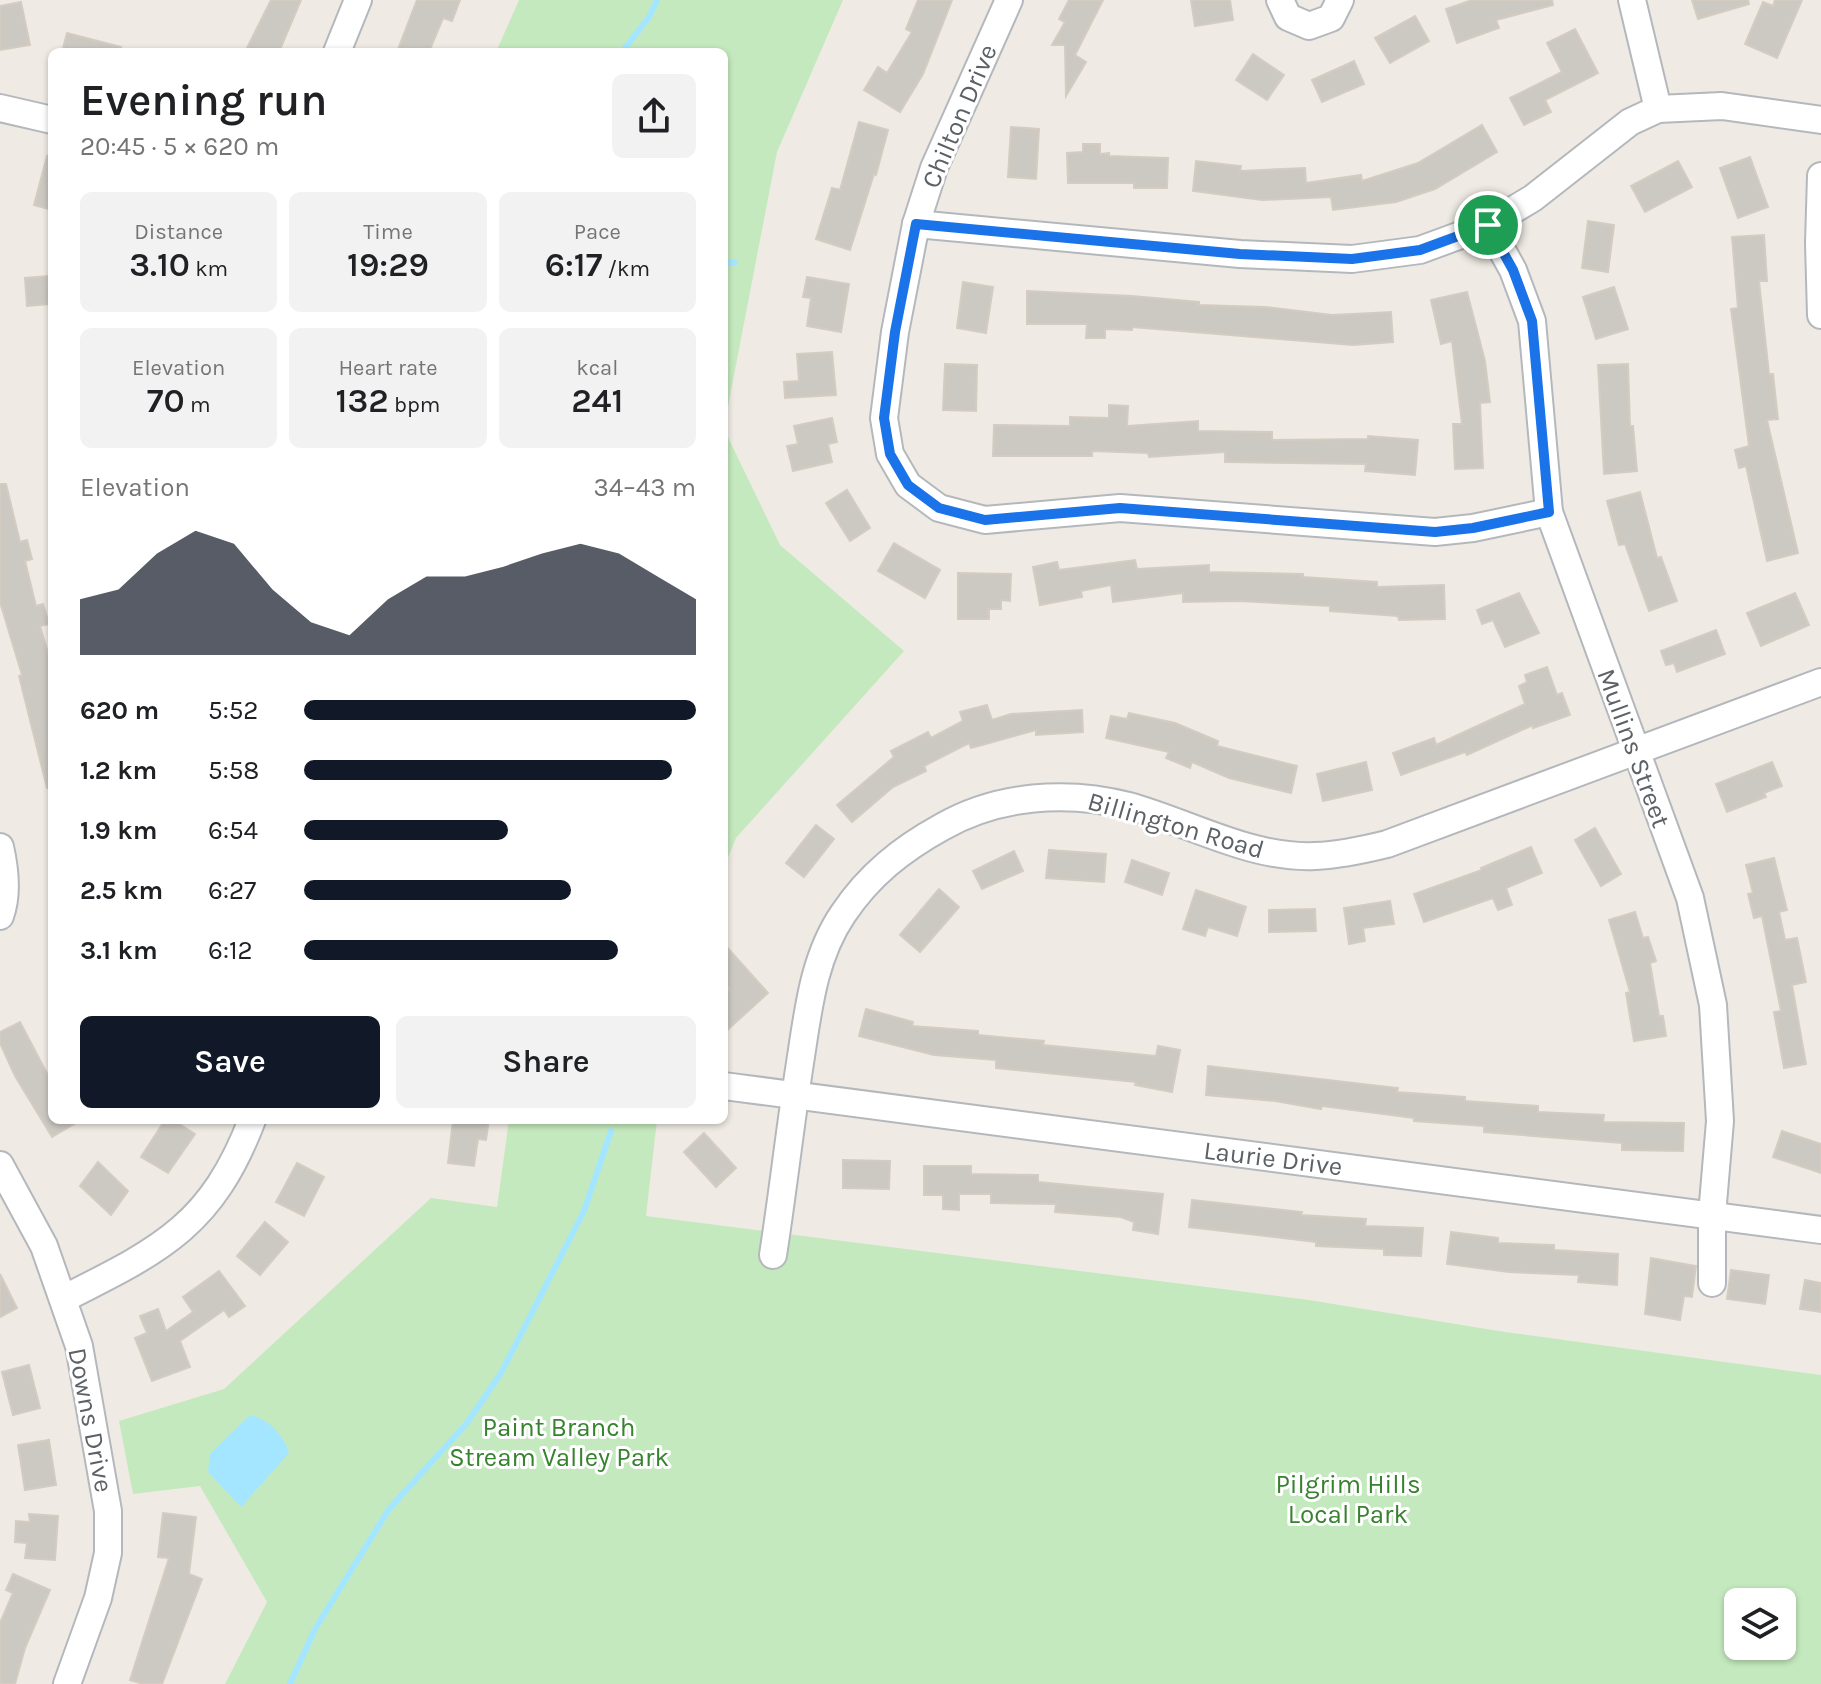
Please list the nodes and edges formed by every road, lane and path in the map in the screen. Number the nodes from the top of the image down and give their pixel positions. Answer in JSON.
{"nodes":[{"id":1,"x":358,"y":0,"type":"edge"},
{"id":2,"x":1009,"y":0,"type":"edge"},
{"id":3,"x":1280,"y":0,"type":"edge"},
{"id":4,"x":1340,"y":0,"type":"edge"},
{"id":5,"x":1632,"y":0,"type":"edge"},
{"id":6,"x":339,"y":48,"type":"edge"},
{"id":7,"x":0,"y":108,"type":"edge"},
{"id":8,"x":1658,"y":109,"type":"junction"},
{"id":9,"x":48,"y":119,"type":"edge"},
{"id":10,"x":1821,"y":120,"type":"edge"},
{"id":11,"x":1821,"y":176,"type":"edge"},
{"id":12,"x":916,"y":224,"type":"junction"},
{"id":13,"x":1488,"y":225,"type":"junction"},
{"id":14,"x":1821,"y":315,"type":"edge"},
{"id":15,"x":1549,"y":512,"type":"junction"},
{"id":16,"x":1821,"y":682,"type":"edge"},
{"id":17,"x":1635,"y":752,"type":"junction"},
{"id":18,"x":0,"y":847,"type":"edge"},
{"id":19,"x":0,"y":916,"type":"edge"},
{"id":20,"x":728,"y":1087,"type":"edge"},
{"id":21,"x":795,"y":1096,"type":"junction"},
{"id":22,"x":250,"y":1124,"type":"edge"},
{"id":23,"x":0,"y":1165,"type":"edge"},
{"id":24,"x":1712,"y":1215,"type":"junction"},
{"id":25,"x":1821,"y":1230,"type":"edge"},
{"id":26,"x":773,"y":1255,"type":"dead end"},
{"id":27,"x":1712,"y":1283,"type":"dead end"},
{"id":28,"x":63,"y":1299,"type":"junction"},
{"id":29,"x":67,"y":1684,"type":"edge"}],
"edges":[{"from":1,"to":6,"type":"street"},
{"from":2,"to":12,"type":"street","name":"Chilton Drive"},
{"from":3,"to":4,"type":"street"},
{"from":5,"to":8,"type":"street"},
{"from":7,"to":9,"type":"street"},
{"from":8,"to":10,"type":"street"},
{"from":8,"to":13,"type":"street"},
{"from":11,"to":14,"type":"street"},
{"from":12,"to":13,"type":"street"},
{"from":12,"to":15,"type":"street","name":"Chilton Drive"},
{"from":13,"to":15,"type":"street","name":"Mullins Street"},
{"from":15,"to":17,"type":"street","name":"Mullins Street"},
{"from":16,"to":17,"type":"street","name":"Billington Road"},
{"from":17,"to":21,"type":"street","name":"Billington Road"},
{"from":17,"to":24,"type":"street","name":"Mullins Street"},
{"from":18,"to":19,"type":"street"},
{"from":20,"to":21,"type":"street","name":"Laurie Drive"},
{"from":21,"to":24,"type":"street","name":"Laurie Drive"},
{"from":21,"to":26,"type":"street","name":"Billington Road"},
{"from":22,"to":28,"type":"street"},
{"from":23,"to":28,"type":"street","name":"Downs Drive"},
{"from":24,"to":25,"type":"street","name":"Laurie Drive"},
{"from":24,"to":27,"type":"street","name":"Mullins Street"},
{"from":28,"to":29,"type":"street","name":"Downs Drive"}]}
